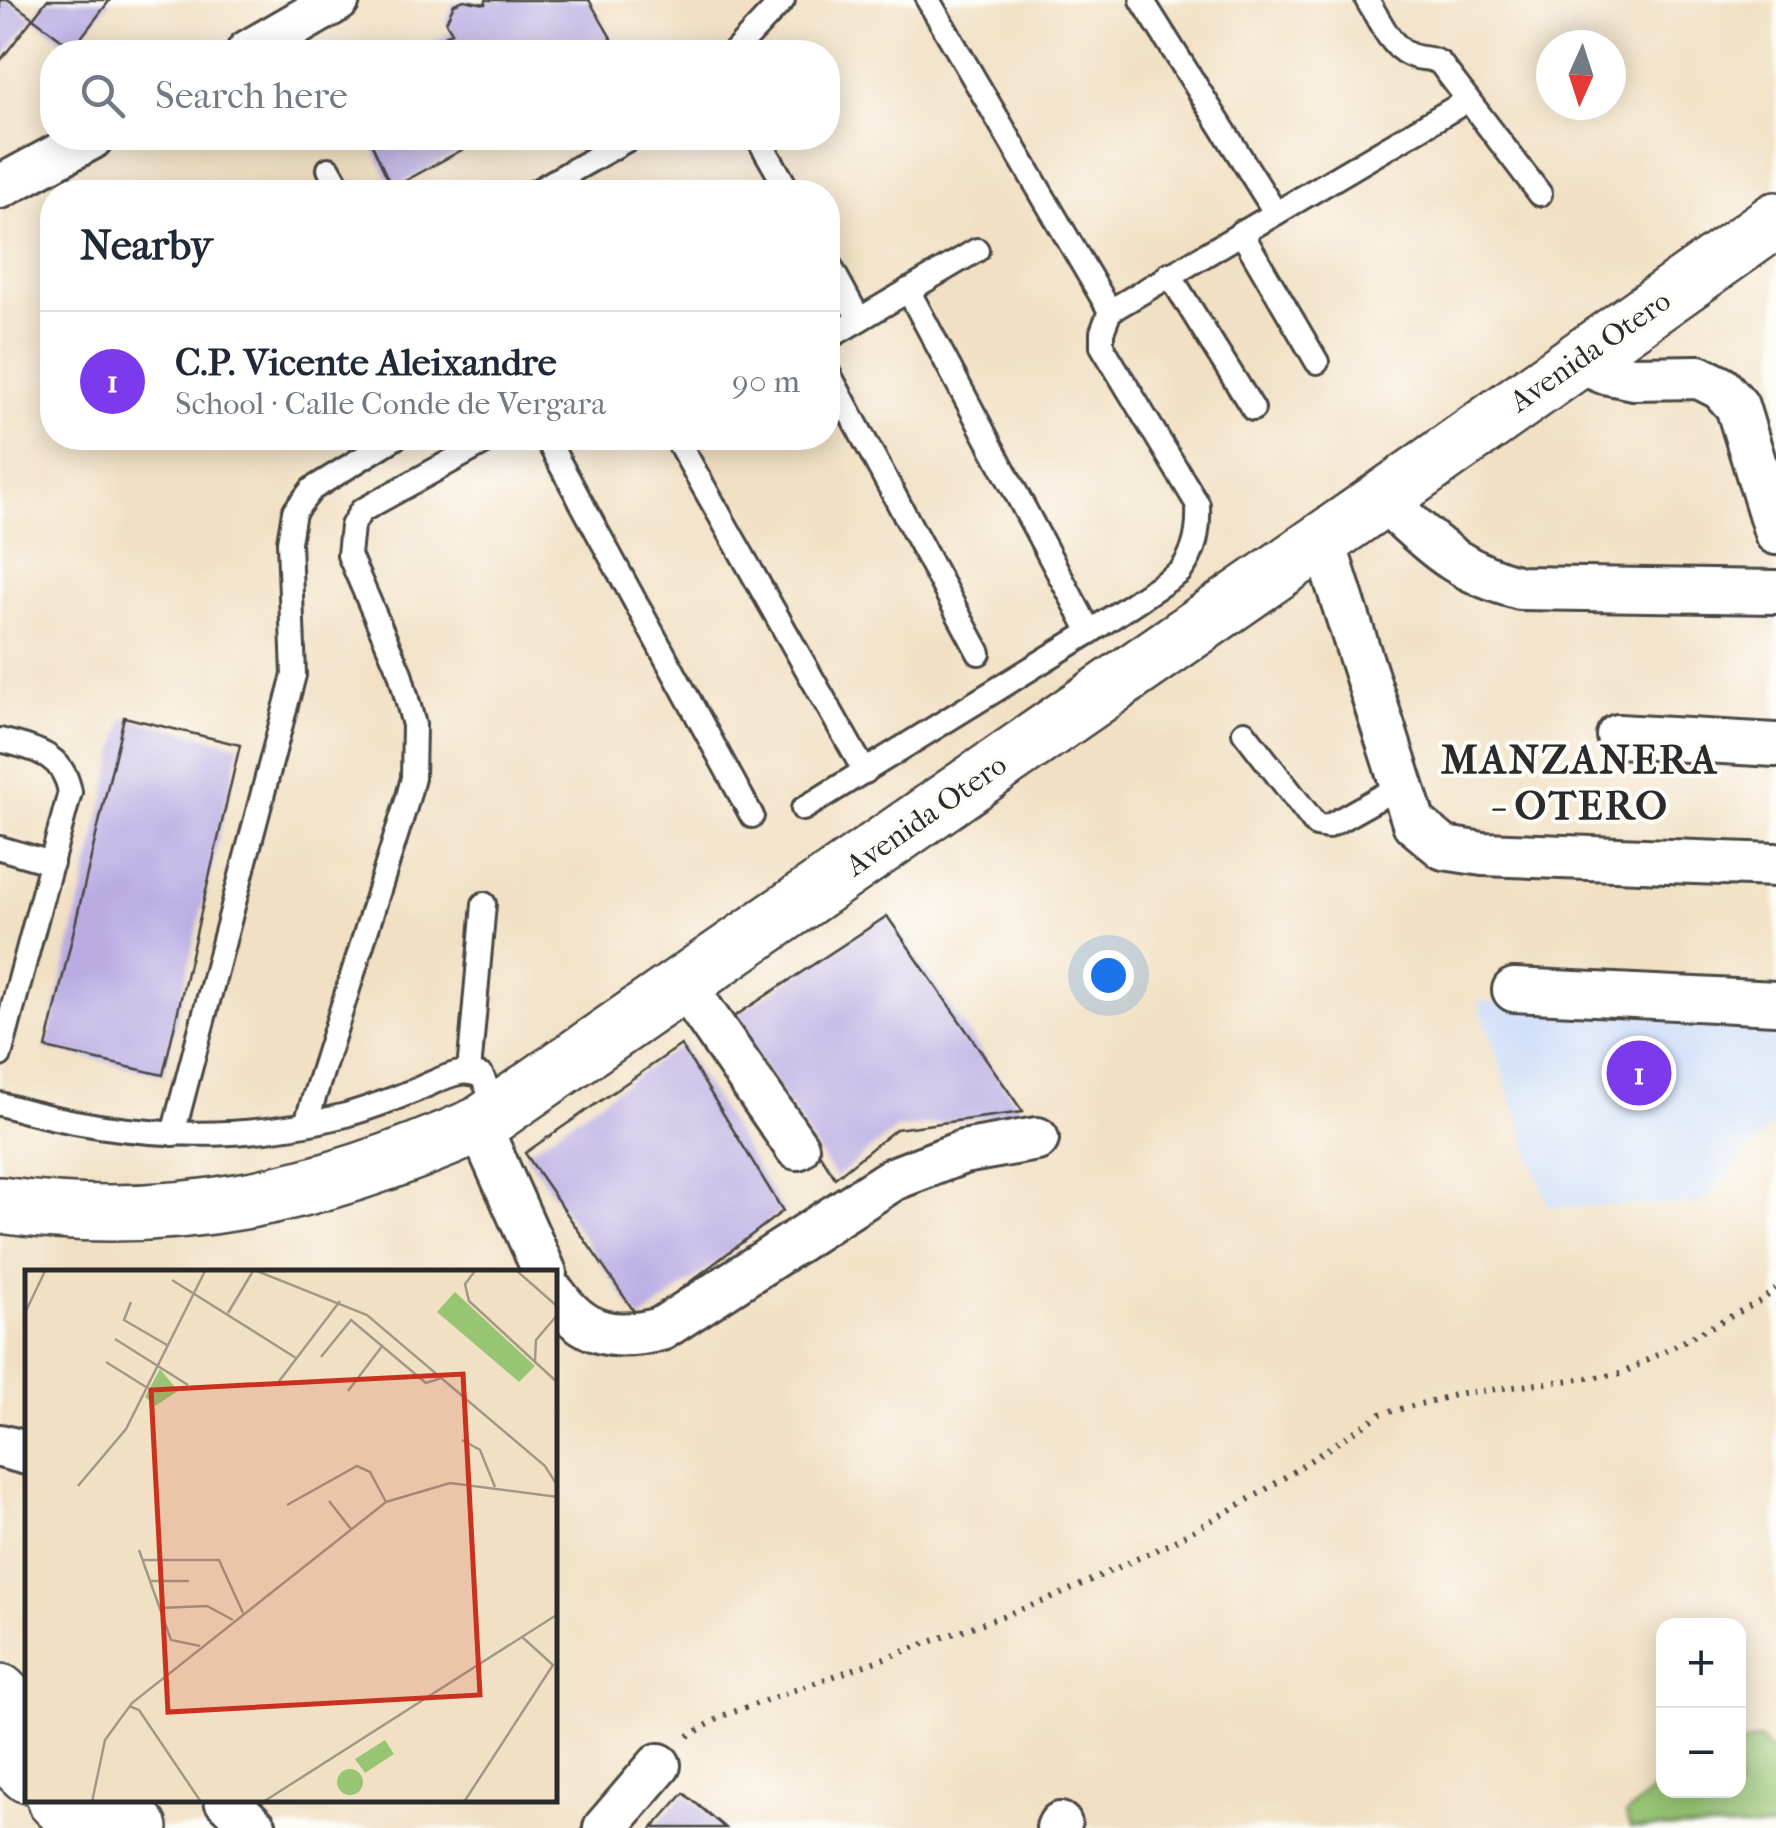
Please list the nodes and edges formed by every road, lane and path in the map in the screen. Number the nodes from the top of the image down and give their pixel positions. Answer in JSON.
{"nodes":[{"id":1,"x":338,"y":0,"type":"edge"},
{"id":2,"x":783,"y":0,"type":"edge"},
{"id":3,"x":928,"y":0,"type":"edge"},
{"id":4,"x":1142,"y":0,"type":"edge"},
{"id":5,"x":1367,"y":0,"type":"edge"},
{"id":6,"x":269,"y":40,"type":"edge"},
{"id":7,"x":745,"y":40,"type":"edge"},
{"id":8,"x":1468,"y":100,"type":"junction"},
{"id":9,"x":69,"y":150,"type":"edge"},
{"id":10,"x":610,"y":150,"type":"edge"},
{"id":11,"x":765,"y":150,"type":"edge"},
{"id":12,"x":328,"y":170,"type":"dead end"},
{"id":13,"x":334,"y":180,"type":"edge"},
{"id":14,"x":558,"y":180,"type":"edge"},
{"id":15,"x":782,"y":180,"type":"edge"},
{"id":16,"x":0,"y":187,"type":"edge"},
{"id":17,"x":1540,"y":194,"type":"dead end"},
{"id":18,"x":1275,"y":212,"type":"junction"},
{"id":19,"x":1776,"y":220,"type":"edge"},
{"id":20,"x":1241,"y":232,"type":"junction"},
{"id":21,"x":977,"y":250,"type":"dead end"},
{"id":22,"x":1169,"y":274,"type":"junction"},
{"id":23,"x":840,"y":284,"type":"edge"},
{"id":24,"x":908,"y":290,"type":"junction"},
{"id":25,"x":1110,"y":311,"type":"junction"},
{"id":26,"x":859,"y":319,"type":"junction"},
{"id":27,"x":840,"y":331,"type":"edge"},
{"id":28,"x":1577,"y":360,"type":"junction"},
{"id":29,"x":1317,"y":362,"type":"dead end"},
{"id":30,"x":840,"y":394,"type":"edge"},
{"id":31,"x":1253,"y":409,"type":"dead end"},
{"id":32,"x":375,"y":450,"type":"edge"},
{"id":33,"x":468,"y":450,"type":"edge"},
{"id":34,"x":553,"y":450,"type":"edge"},
{"id":35,"x":683,"y":450,"type":"edge"},
{"id":36,"x":1382,"y":499,"type":"junction"},
{"id":37,"x":1776,"y":532,"type":"edge"},
{"id":38,"x":1323,"y":540,"type":"junction"},
{"id":39,"x":1776,"y":592,"type":"edge"},
{"id":40,"x":1090,"y":632,"type":"junction"},
{"id":41,"x":978,"y":653,"type":"dead end"},
{"id":42,"x":1244,"y":732,"type":"dead end"},
{"id":43,"x":1618,"y":736,"type":"dead end"},
{"id":44,"x":0,"y":740,"type":"edge"},
{"id":45,"x":1776,"y":745,"type":"edge"},
{"id":46,"x":865,"y":772,"type":"junction"},
{"id":47,"x":1402,"y":785,"type":"junction"},
{"id":48,"x":803,"y":809,"type":"dead end"},
{"id":49,"x":752,"y":816,"type":"dead end"},
{"id":50,"x":0,"y":848,"type":"edge"},
{"id":51,"x":52,"y":863,"type":"junction"},
{"id":52,"x":1776,"y":865,"type":"edge"},
{"id":53,"x":484,"y":904,"type":"dead end"},
{"id":54,"x":683,"y":984,"type":"junction"},
{"id":55,"x":1514,"y":990,"type":"dead end"},
{"id":56,"x":1776,"y":1003,"type":"edge"},
{"id":57,"x":0,"y":1055,"type":"edge"},
{"id":58,"x":482,"y":1103,"type":"junction"},
{"id":59,"x":0,"y":1104,"type":"edge"},
{"id":60,"x":306,"y":1123,"type":"junction"},
{"id":61,"x":173,"y":1134,"type":"junction"},
{"id":62,"x":1037,"y":1138,"type":"dead end"},
{"id":63,"x":797,"y":1148,"type":"dead end"},
{"id":64,"x":0,"y":1205,"type":"edge"},
{"id":65,"x":544,"y":1270,"type":"edge"},
{"id":66,"x":1776,"y":1289,"type":"edge"},
{"id":67,"x":558,"y":1299,"type":"edge"},
{"id":68,"x":0,"y":1446,"type":"edge"},
{"id":69,"x":25,"y":1452,"type":"edge"},
{"id":70,"x":0,"y":1692,"type":"edge"},
{"id":71,"x":25,"y":1717,"type":"edge"},
{"id":72,"x":0,"y":1749,"type":"edge"},
{"id":73,"x":659,"y":1765,"type":"joint"},
{"id":74,"x":25,"y":1772,"type":"edge"},
{"id":75,"x":69,"y":1803,"type":"edge"},
{"id":76,"x":229,"y":1803,"type":"edge"},
{"id":77,"x":120,"y":1814,"type":"edge"},
{"id":78,"x":255,"y":1828,"type":"edge"},
{"id":79,"x":606,"y":1828,"type":"edge"}],
"edges":[{"from":1,"to":6,"type":"street"},
{"from":2,"to":7,"type":"lane"},
{"from":3,"to":25,"type":"lane"},
{"from":4,"to":18,"type":"lane"},
{"from":5,"to":8,"type":"lane"},
{"from":8,"to":17,"type":"lane"},
{"from":8,"to":18,"type":"lane"},
{"from":9,"to":16,"type":"street"},
{"from":10,"to":14,"type":"lane"},
{"from":11,"to":15,"type":"lane"},
{"from":12,"to":13,"type":"lane"},
{"from":18,"to":20,"type":"lane"},
{"from":19,"to":28,"type":"main road","name":"Avenida Otero"},
{"from":20,"to":22,"type":"lane"},
{"from":20,"to":29,"type":"lane"},
{"from":21,"to":24,"type":"lane"},
{"from":22,"to":25,"type":"lane"},
{"from":22,"to":31,"type":"lane"},
{"from":23,"to":26,"type":"lane"},
{"from":24,"to":26,"type":"lane"},
{"from":24,"to":40,"type":"lane"},
{"from":25,"to":40,"type":"lane"},
{"from":26,"to":27,"type":"lane"},
{"from":28,"to":36,"type":"main road","name":"Avenida Otero"},
{"from":28,"to":37,"type":"street"},
{"from":30,"to":41,"type":"lane"},
{"from":32,"to":61,"type":"lane"},
{"from":33,"to":60,"type":"lane"},
{"from":34,"to":49,"type":"lane"},
{"from":35,"to":46,"type":"lane"},
{"from":36,"to":38,"type":"main road","name":"Avenida Otero"},
{"from":36,"to":39,"type":"street"},
{"from":38,"to":47,"type":"street"},
{"from":38,"to":54,"type":"main road","name":"Avenida Otero"},
{"from":40,"to":46,"type":"lane"},
{"from":42,"to":47,"type":"lane"},
{"from":43,"to":45,"type":"street"},
{"from":44,"to":51,"type":"lane"},
{"from":46,"to":48,"type":"lane"},
{"from":47,"to":52,"type":"street"},
{"from":50,"to":51,"type":"lane"},
{"from":51,"to":57,"type":"lane"},
{"from":53,"to":58,"type":"lane"},
{"from":54,"to":58,"type":"main road","name":"Avenida Otero"},
{"from":54,"to":63,"type":"street"},
{"from":55,"to":56,"type":"street"},
{"from":58,"to":60,"type":"lane"},
{"from":58,"to":64,"type":"main road","name":"Avenida Otero"},
{"from":58,"to":65,"type":"street"},
{"from":59,"to":61,"type":"lane"},
{"from":60,"to":61,"type":"lane"},
{"from":62,"to":67,"type":"street"},
{"from":66,"to":73,"type":"path"},
{"from":68,"to":69,"type":"street"},
{"from":70,"to":71,"type":"main road"},
{"from":72,"to":74,"type":"main road"},
{"from":73,"to":79,"type":"street"},
{"from":75,"to":77,"type":"main road"},
{"from":76,"to":78,"type":"street"}]}
